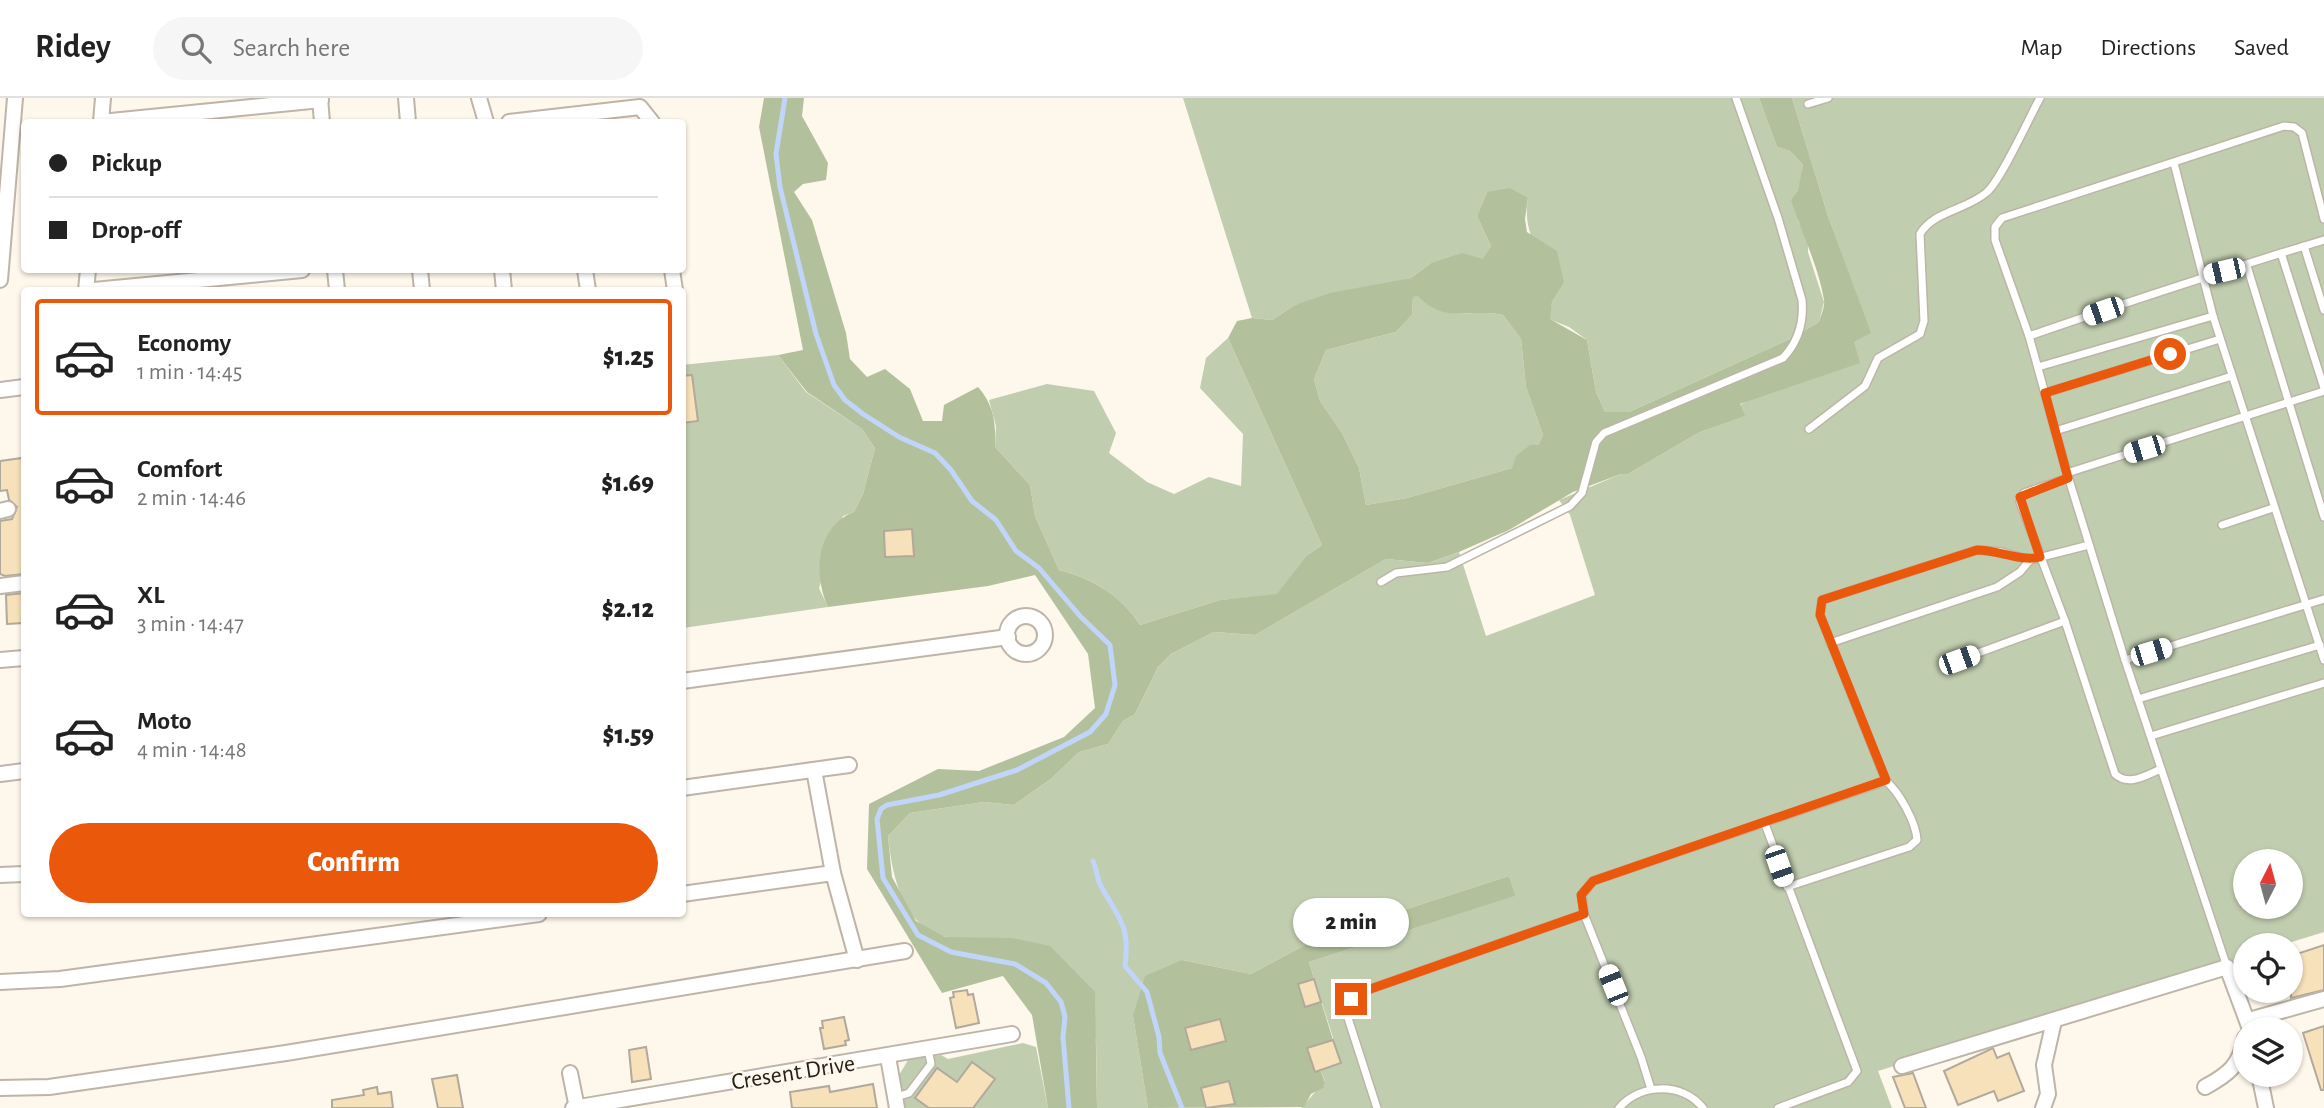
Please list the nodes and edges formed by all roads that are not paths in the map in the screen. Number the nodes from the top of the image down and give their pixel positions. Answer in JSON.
{"nodes":[{"id":1,"x":15,"y":98,"type":"edge"},
{"id":2,"x":103,"y":98,"type":"edge"},
{"id":3,"x":406,"y":98,"type":"edge"},
{"id":4,"x":479,"y":98,"type":"edge"},
{"id":5,"x":1735,"y":98,"type":"edge"},
{"id":6,"x":1828,"y":98,"type":"edge"},
{"id":7,"x":2040,"y":98,"type":"edge"},
{"id":8,"x":321,"y":99,"type":"edge"},
{"id":9,"x":641,"y":103,"type":"edge"},
{"id":10,"x":1808,"y":104,"type":"dead end"},
{"id":11,"x":101,"y":119,"type":"edge"},
{"id":12,"x":130,"y":119,"type":"edge"},
{"id":13,"x":322,"y":119,"type":"edge"},
{"id":14,"x":408,"y":119,"type":"edge"},
{"id":15,"x":485,"y":119,"type":"edge"},
{"id":16,"x":570,"y":119,"type":"edge"},
{"id":17,"x":650,"y":119,"type":"edge"},
{"id":18,"x":2174,"y":163,"type":"junction"},
{"id":19,"x":2324,"y":219,"type":"edge"},
{"id":20,"x":2324,"y":240,"type":"edge"},
{"id":21,"x":2304,"y":246,"type":"junction"},
{"id":22,"x":2281,"y":253,"type":"junction"},
{"id":23,"x":2247,"y":266,"type":"junction"},
{"id":24,"x":271,"y":273,"type":"edge"},
{"id":25,"x":2202,"y":276,"type":"junction"},
{"id":26,"x":0,"y":280,"type":"edge"},
{"id":27,"x":125,"y":287,"type":"edge"},
{"id":28,"x":2324,"y":310,"type":"edge"},
{"id":29,"x":2213,"y":316,"type":"junction"},
{"id":30,"x":2029,"y":336,"type":"junction"},
{"id":31,"x":2220,"y":339,"type":"junction"},
{"id":32,"x":2038,"y":367,"type":"junction"},
{"id":33,"x":2232,"y":376,"type":"junction"},
{"id":34,"x":21,"y":387,"type":"edge"},
{"id":35,"x":0,"y":390,"type":"edge"},
{"id":36,"x":2324,"y":390,"type":"edge"},
{"id":37,"x":2045,"y":393,"type":"junction"},
{"id":38,"x":2289,"y":403,"type":"junction"},
{"id":39,"x":2247,"y":416,"type":"junction"},
{"id":40,"x":1809,"y":429,"type":"dead end"},
{"id":41,"x":2055,"y":430,"type":"junction"},
{"id":42,"x":2067,"y":475,"type":"junction"},
{"id":43,"x":2273,"y":508,"type":"junction"},
{"id":44,"x":2324,"y":517,"type":"edge"},
{"id":45,"x":2221,"y":525,"type":"dead end"},
{"id":46,"x":2089,"y":545,"type":"junction"},
{"id":47,"x":2040,"y":557,"type":"junction"},
{"id":48,"x":2030,"y":559,"type":"junction"},
{"id":49,"x":1381,"y":582,"type":"dead end"},
{"id":50,"x":21,"y":583,"type":"edge"},
{"id":51,"x":0,"y":586,"type":"edge"},
{"id":52,"x":2324,"y":599,"type":"edge"},
{"id":53,"x":2308,"y":603,"type":"junction"},
{"id":54,"x":2066,"y":621,"type":"junction"},
{"id":55,"x":1008,"y":637,"type":"dead end"},
{"id":56,"x":1830,"y":643,"type":"junction"},
{"id":57,"x":2320,"y":645,"type":"junction"},
{"id":58,"x":21,"y":658,"type":"edge"},
{"id":59,"x":0,"y":660,"type":"edge"},
{"id":60,"x":1959,"y":660,"type":"dead end"},
{"id":61,"x":2125,"y":660,"type":"junction"},
{"id":62,"x":2324,"y":660,"type":"edge"},
{"id":63,"x":686,"y":680,"type":"edge"},
{"id":64,"x":2324,"y":683,"type":"edge"},
{"id":65,"x":2138,"y":699,"type":"junction"},
{"id":66,"x":2151,"y":736,"type":"junction"},
{"id":67,"x":849,"y":765,"type":"dead end"},
{"id":68,"x":2161,"y":769,"type":"junction"},
{"id":69,"x":814,"y":770,"type":"junction"},
{"id":70,"x":21,"y":771,"type":"edge"},
{"id":71,"x":0,"y":774,"type":"edge"},
{"id":72,"x":1886,"y":780,"type":"junction"},
{"id":73,"x":686,"y":787,"type":"edge"},
{"id":74,"x":1765,"y":824,"type":"junction"},
{"id":75,"x":833,"y":873,"type":"junction"},
{"id":76,"x":21,"y":874,"type":"edge"},
{"id":77,"x":0,"y":875,"type":"edge"},
{"id":78,"x":1787,"y":887,"type":"junction"},
{"id":79,"x":686,"y":893,"type":"edge"},
{"id":80,"x":1584,"y":914,"type":"junction"},
{"id":81,"x":517,"y":917,"type":"edge"},
{"id":82,"x":905,"y":951,"type":"dead end"},
{"id":83,"x":857,"y":960,"type":"junction"},
{"id":84,"x":2227,"y":967,"type":"junction"},
{"id":85,"x":0,"y":982,"type":"edge"},
{"id":86,"x":2324,"y":999,"type":"edge"},
{"id":87,"x":2246,"y":1017,"type":"edge"},
{"id":88,"x":2274,"y":1017,"type":"edge"},
{"id":89,"x":2054,"y":1021,"type":"junction"},
{"id":90,"x":1012,"y":1034,"type":"dead end"},
{"id":91,"x":928,"y":1049,"type":"junction"},
{"id":92,"x":888,"y":1057,"type":"junction"},
{"id":93,"x":1902,"y":1066,"type":"dead end"},
{"id":94,"x":2233,"y":1070,"type":"edge"},
{"id":95,"x":570,"y":1073,"type":"dead end"},
{"id":96,"x":2206,"y":1087,"type":"dead end"},
{"id":97,"x":2262,"y":1087,"type":"edge"},
{"id":98,"x":0,"y":1088,"type":"edge"},
{"id":99,"x":1651,"y":1089,"type":"junction"},
{"id":100,"x":896,"y":1102,"type":"edge"},
{"id":101,"x":576,"y":1108,"type":"edge"},
{"id":102,"x":1377,"y":1108,"type":"edge"},
{"id":103,"x":1619,"y":1108,"type":"edge"},
{"id":104,"x":1703,"y":1108,"type":"edge"},
{"id":105,"x":1778,"y":1108,"type":"edge"},
{"id":106,"x":2043,"y":1108,"type":"edge"},
{"id":107,"x":2266,"y":1108,"type":"edge"}],
"edges":[{"from":1,"to":26,"type":"street"},
{"from":2,"to":11,"type":"street"},
{"from":3,"to":14,"type":"street"},
{"from":4,"to":15,"type":"street"},
{"from":5,"to":49,"type":"lane"},
{"from":6,"to":10,"type":"lane"},
{"from":7,"to":40,"type":"lane"},
{"from":8,"to":12,"type":"street"},
{"from":8,"to":13,"type":"street"},
{"from":9,"to":16,"type":"street"},
{"from":9,"to":17,"type":"street"},
{"from":18,"to":19,"type":"lane"},
{"from":18,"to":25,"type":"lane"},
{"from":18,"to":30,"type":"lane"},
{"from":20,"to":21,"type":"lane"},
{"from":21,"to":22,"type":"lane"},
{"from":21,"to":28,"type":"lane"},
{"from":22,"to":23,"type":"lane"},
{"from":22,"to":36,"type":"lane"},
{"from":23,"to":25,"type":"lane"},
{"from":23,"to":38,"type":"lane"},
{"from":24,"to":27,"type":"street"},
{"from":25,"to":29,"type":"lane"},
{"from":25,"to":30,"type":"lane"},
{"from":29,"to":31,"type":"lane"},
{"from":29,"to":32,"type":"lane"},
{"from":30,"to":32,"type":"lane"},
{"from":31,"to":33,"type":"lane"},
{"from":31,"to":37,"type":"lane"},
{"from":32,"to":37,"type":"lane"},
{"from":33,"to":39,"type":"lane"},
{"from":33,"to":41,"type":"lane"},
{"from":34,"to":35,"type":"street"},
{"from":36,"to":38,"type":"lane"},
{"from":37,"to":41,"type":"lane"},
{"from":38,"to":39,"type":"lane"},
{"from":38,"to":44,"type":"lane"},
{"from":39,"to":42,"type":"lane"},
{"from":39,"to":43,"type":"lane"},
{"from":41,"to":42,"type":"lane"},
{"from":42,"to":46,"type":"lane"},
{"from":42,"to":47,"type":"lane"},
{"from":43,"to":45,"type":"lane"},
{"from":43,"to":53,"type":"lane"},
{"from":46,"to":47,"type":"lane"},
{"from":46,"to":61,"type":"lane"},
{"from":47,"to":48,"type":"lane"},
{"from":47,"to":54,"type":"lane"},
{"from":48,"to":56,"type":"lane"},
{"from":48,"to":56,"type":"lane"},
{"from":50,"to":51,"type":"street"},
{"from":52,"to":53,"type":"lane"},
{"from":53,"to":57,"type":"lane"},
{"from":53,"to":61,"type":"lane"},
{"from":54,"to":60,"type":"lane"},
{"from":54,"to":68,"type":"lane"},
{"from":55,"to":63,"type":"street"},
{"from":56,"to":72,"type":"lane"},
{"from":57,"to":62,"type":"lane"},
{"from":57,"to":65,"type":"lane"},
{"from":58,"to":59,"type":"street"},
{"from":61,"to":65,"type":"lane"},
{"from":64,"to":66,"type":"lane"},
{"from":65,"to":66,"type":"lane"},
{"from":66,"to":68,"type":"lane"},
{"from":67,"to":69,"type":"street"},
{"from":68,"to":84,"type":"lane"},
{"from":69,"to":73,"type":"street"},
{"from":69,"to":75,"type":"street"},
{"from":70,"to":71,"type":"street"},
{"from":72,"to":74,"type":"lane"},
{"from":72,"to":78,"type":"lane"},
{"from":74,"to":78,"type":"lane"},
{"from":74,"to":80,"type":"lane"},
{"from":75,"to":79,"type":"street"},
{"from":75,"to":83,"type":"street"},
{"from":76,"to":77,"type":"street"},
{"from":78,"to":105,"type":"lane"},
{"from":80,"to":99,"type":"lane"},
{"from":80,"to":102,"type":"lane"},
{"from":81,"to":85,"type":"street"},
{"from":82,"to":83,"type":"street"},
{"from":83,"to":98,"type":"street"},
{"from":84,"to":87,"type":"street"},
{"from":84,"to":89,"type":"street"},
{"from":86,"to":88,"type":"street"},
{"from":89,"to":93,"type":"street"},
{"from":89,"to":106,"type":"street"},
{"from":90,"to":91,"type":"street","name":"Cresent Drive"},
{"from":91,"to":92,"type":"street","name":"Cresent Drive"},
{"from":91,"to":100,"type":"lane"},
{"from":92,"to":100,"type":"street"},
{"from":92,"to":101,"type":"street","name":"Cresent Drive"},
{"from":94,"to":96,"type":"street"},
{"from":95,"to":101,"type":"street"},
{"from":97,"to":107,"type":"street"},
{"from":99,"to":103,"type":"lane"},
{"from":99,"to":104,"type":"lane"}]}
